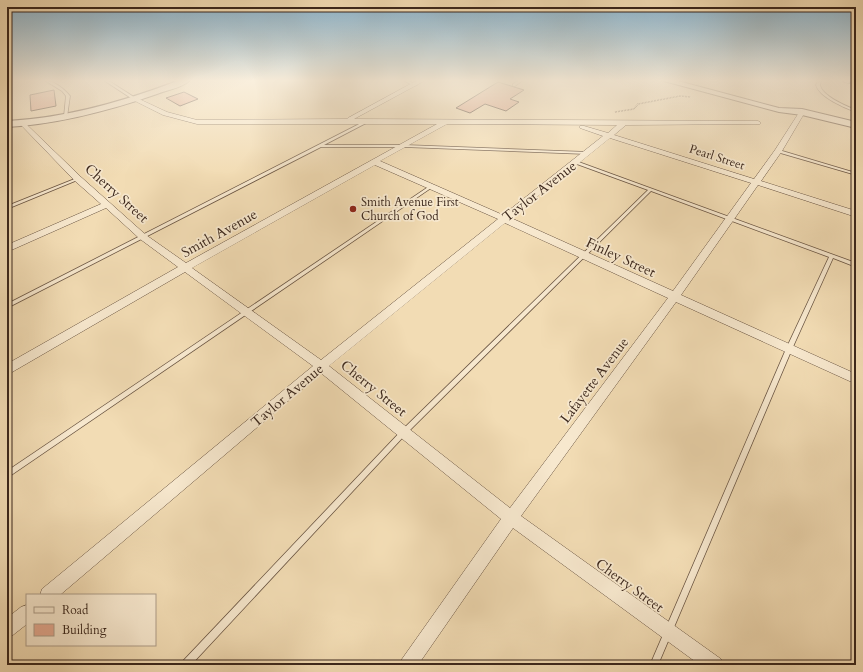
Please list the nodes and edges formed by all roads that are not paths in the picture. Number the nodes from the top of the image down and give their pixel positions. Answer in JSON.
{"nodes":[{"id":1,"x":66,"y":112,"type":"edge"},
{"id":2,"x":86,"y":112,"type":"edge"},
{"id":3,"x":160,"y":112,"type":"edge"},
{"id":4,"x":362,"y":112,"type":"edge"},
{"id":5,"x":802,"y":112,"type":"edge"},
{"id":6,"x":803,"y":112,"type":"edge"},
{"id":7,"x":66,"y":116,"type":"junction"},
{"id":8,"x":348,"y":120,"type":"junction"},
{"id":9,"x":370,"y":120,"type":"junction"},
{"id":10,"x":447,"y":121,"type":"junction"},
{"id":11,"x":570,"y":123,"type":"junction"},
{"id":12,"x":758,"y":123,"type":"dead end"},
{"id":13,"x":7,"y":124,"type":"edge"},
{"id":14,"x":24,"y":124,"type":"junction"},
{"id":15,"x":623,"y":124,"type":"junction"},
{"id":16,"x":856,"y":125,"type":"edge"},
{"id":17,"x":609,"y":135,"type":"junction"},
{"id":18,"x":320,"y":146,"type":"junction"},
{"id":19,"x":404,"y":146,"type":"junction"},
{"id":20,"x":778,"y":151,"type":"junction"},
{"id":21,"x":587,"y":153,"type":"junction"},
{"id":22,"x":375,"y":162,"type":"junction"},
{"id":23,"x":575,"y":162,"type":"junction"},
{"id":24,"x":856,"y":174,"type":"edge"},
{"id":25,"x":78,"y":179,"type":"junction"},
{"id":26,"x":756,"y":182,"type":"junction"},
{"id":27,"x":432,"y":186,"type":"junction"},
{"id":28,"x":650,"y":190,"type":"junction"},
{"id":29,"x":106,"y":205,"type":"junction"},
{"id":30,"x":7,"y":208,"type":"edge"},
{"id":31,"x":856,"y":214,"type":"edge"},
{"id":32,"x":503,"y":219,"type":"junction"},
{"id":33,"x":730,"y":219,"type":"junction"},
{"id":34,"x":144,"y":237,"type":"junction"},
{"id":35,"x":7,"y":249,"type":"edge"},
{"id":36,"x":582,"y":255,"type":"junction"},
{"id":37,"x":832,"y":256,"type":"junction"},
{"id":38,"x":856,"y":265,"type":"edge"},
{"id":39,"x":186,"y":267,"type":"junction"},
{"id":40,"x":674,"y":297,"type":"junction"},
{"id":41,"x":7,"y":306,"type":"edge"},
{"id":42,"x":248,"y":312,"type":"junction"},
{"id":43,"x":789,"y":349,"type":"junction"},
{"id":44,"x":321,"y":366,"type":"junction"},
{"id":45,"x":7,"y":370,"type":"edge"},
{"id":46,"x":856,"y":379,"type":"edge"},
{"id":47,"x":404,"y":432,"type":"junction"},
{"id":48,"x":7,"y":475,"type":"edge"},
{"id":49,"x":511,"y":518,"type":"junction"},
{"id":50,"x":49,"y":594,"type":"edge"},
{"id":51,"x":26,"y":614,"type":"edge"},
{"id":52,"x":7,"y":629,"type":"edge"},
{"id":53,"x":670,"y":632,"type":"junction"},
{"id":54,"x":185,"y":665,"type":"edge"},
{"id":55,"x":408,"y":665,"type":"edge"},
{"id":56,"x":654,"y":665,"type":"edge"},
{"id":57,"x":715,"y":665,"type":"edge"}],
"edges":[{"from":1,"to":7,"type":"lane"},
{"from":2,"to":7,"type":"street"},
{"from":3,"to":8,"type":"street"},
{"from":4,"to":8,"type":"street"},
{"from":5,"to":20,"type":"street","name":"Lafayette Avenue"},
{"from":6,"to":16,"type":"street"},
{"from":7,"to":14,"type":"street"},
{"from":8,"to":9,"type":"street"},
{"from":9,"to":10,"type":"street"},
{"from":9,"to":18,"type":"lane"},
{"from":10,"to":11,"type":"street"},
{"from":10,"to":19,"type":"street","name":"Smith Avenue"},
{"from":11,"to":15,"type":"street"},
{"from":11,"to":17,"type":"street","name":"Pearl Street"},
{"from":12,"to":15,"type":"street"},
{"from":13,"to":14,"type":"street"},
{"from":14,"to":25,"type":"street","name":"Cherry Street"},
{"from":15,"to":17,"type":"street","name":"Taylor Avenue"},
{"from":17,"to":21,"type":"street","name":"Taylor Avenue"},
{"from":17,"to":26,"type":"street","name":"Pearl Street"},
{"from":18,"to":19,"type":"lane"},
{"from":18,"to":34,"type":"lane"},
{"from":19,"to":21,"type":"lane"},
{"from":19,"to":22,"type":"street","name":"Smith Avenue"},
{"from":20,"to":24,"type":"lane"},
{"from":20,"to":26,"type":"street","name":"Lafayette Avenue"},
{"from":21,"to":23,"type":"street","name":"Taylor Avenue"},
{"from":22,"to":27,"type":"street","name":"Finley Street"},
{"from":22,"to":39,"type":"street","name":"Smith Avenue"},
{"from":23,"to":28,"type":"lane"},
{"from":23,"to":32,"type":"street","name":"Taylor Avenue"},
{"from":25,"to":29,"type":"street","name":"Cherry Street"},
{"from":25,"to":30,"type":"lane"},
{"from":26,"to":31,"type":"street","name":"Pearl Street"},
{"from":26,"to":33,"type":"street","name":"Lafayette Avenue"},
{"from":27,"to":32,"type":"street","name":"Finley Street"},
{"from":27,"to":42,"type":"lane"},
{"from":28,"to":33,"type":"lane"},
{"from":28,"to":36,"type":"lane"},
{"from":29,"to":34,"type":"street","name":"Cherry Street"},
{"from":29,"to":35,"type":"street"},
{"from":32,"to":36,"type":"street","name":"Finley Street"},
{"from":32,"to":44,"type":"street","name":"Taylor Avenue"},
{"from":33,"to":37,"type":"lane"},
{"from":33,"to":40,"type":"street","name":"Lafayette Avenue"},
{"from":34,"to":39,"type":"street","name":"Cherry Street"},
{"from":34,"to":41,"type":"lane"},
{"from":36,"to":40,"type":"street","name":"Finley Street"},
{"from":36,"to":47,"type":"lane"},
{"from":37,"to":38,"type":"lane"},
{"from":37,"to":43,"type":"lane"},
{"from":39,"to":42,"type":"street","name":"Cherry Street"},
{"from":39,"to":45,"type":"street","name":"Smith Avenue"},
{"from":40,"to":43,"type":"street","name":"Finley Street"},
{"from":40,"to":49,"type":"street","name":"Lafayette Avenue"},
{"from":42,"to":44,"type":"street","name":"Cherry Street"},
{"from":42,"to":48,"type":"lane"},
{"from":43,"to":46,"type":"street","name":"Finley Street"},
{"from":43,"to":53,"type":"lane"},
{"from":44,"to":47,"type":"street","name":"Cherry Street"},
{"from":44,"to":50,"type":"street","name":"Taylor Avenue"},
{"from":47,"to":49,"type":"street","name":"Cherry Street"},
{"from":47,"to":54,"type":"lane"},
{"from":49,"to":53,"type":"street","name":"Cherry Street"},
{"from":49,"to":55,"type":"street","name":"Lafayette Avenue"},
{"from":51,"to":52,"type":"street"},
{"from":53,"to":56,"type":"lane"},
{"from":53,"to":57,"type":"street","name":"Cherry Street"}]}
